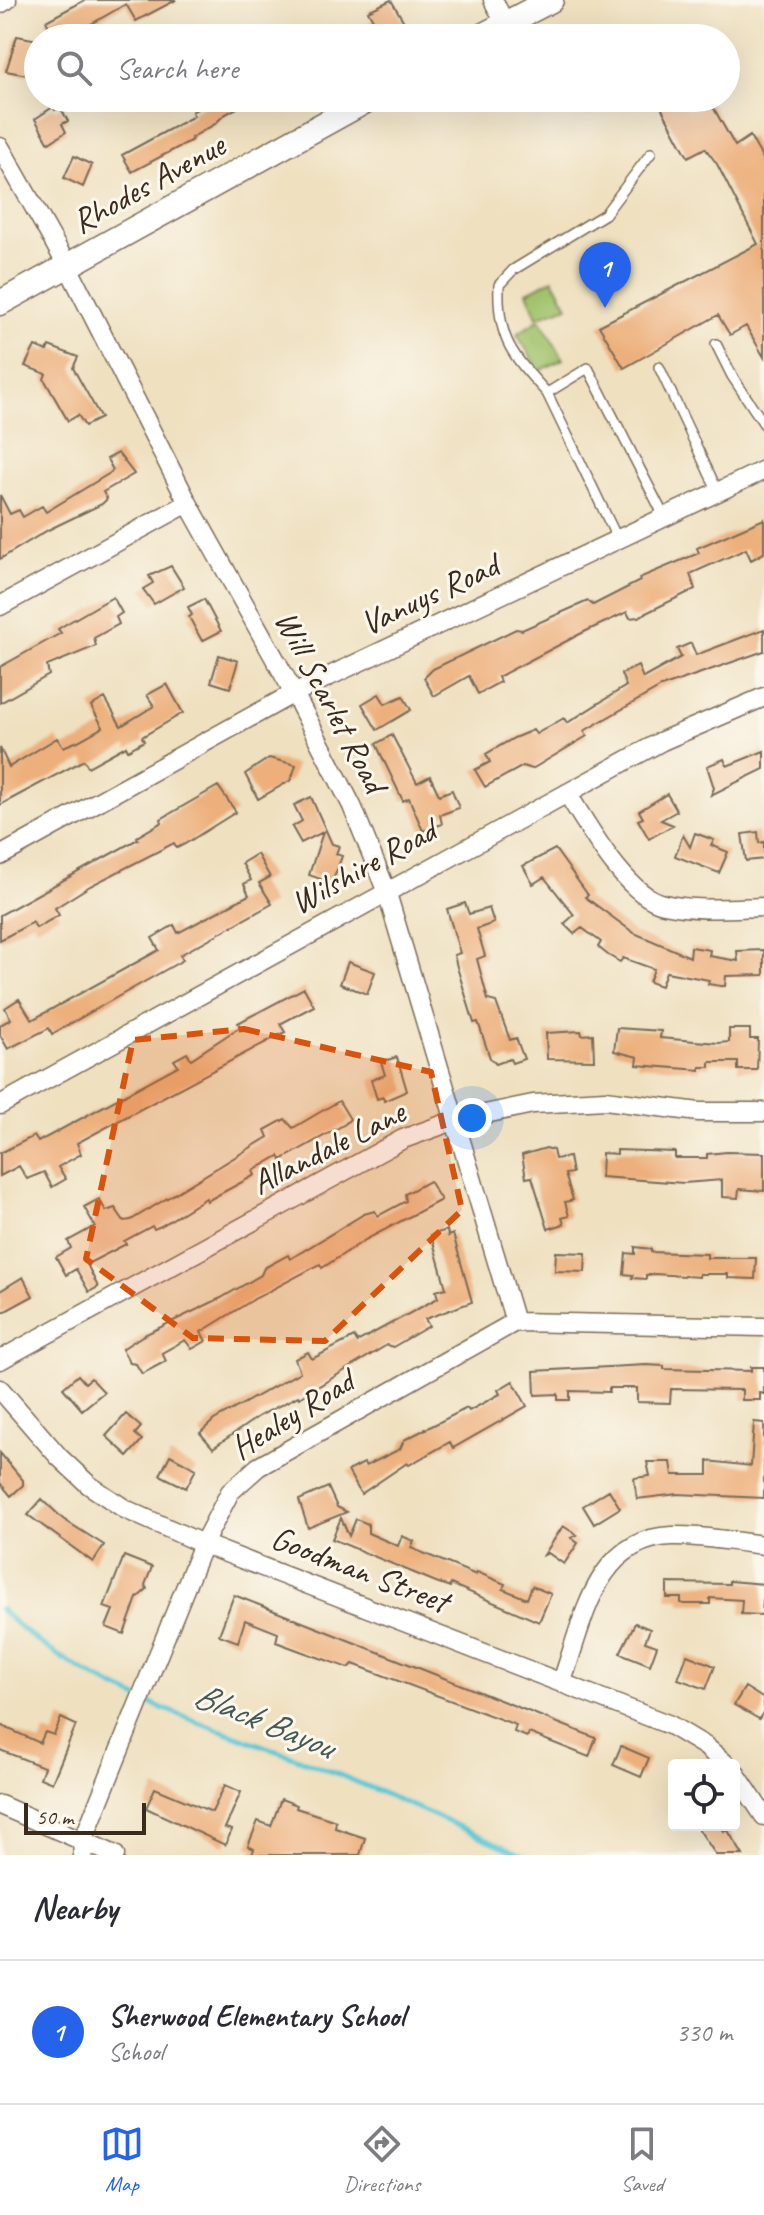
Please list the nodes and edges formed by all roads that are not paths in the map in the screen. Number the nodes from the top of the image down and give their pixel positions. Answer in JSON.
{"nodes":[{"id":1,"x":7,"y":0,"type":"edge"},
{"id":2,"x":493,"y":0,"type":"edge"},
{"id":3,"x":551,"y":0,"type":"edge"},
{"id":4,"x":0,"y":4,"type":"edge"},
{"id":5,"x":505,"y":23,"type":"joint"},
{"id":6,"x":346,"y":112,"type":"edge"},
{"id":7,"x":0,"y":147,"type":"edge"},
{"id":8,"x":651,"y":153,"type":"dead end"},
{"id":9,"x":68,"y":267,"type":"junction"},
{"id":10,"x":0,"y":303,"type":"edge"},
{"id":11,"x":716,"y":344,"type":"dead end"},
{"id":12,"x":659,"y":367,"type":"dead end"},
{"id":13,"x":547,"y":393,"type":"junction"},
{"id":14,"x":764,"y":424,"type":"edge"},
{"id":15,"x":764,"y":470,"type":"edge"},
{"id":16,"x":718,"y":492,"type":"junction"},
{"id":17,"x":188,"y":503,"type":"junction"},
{"id":18,"x":665,"y":518,"type":"junction"},
{"id":19,"x":618,"y":540,"type":"junction"},
{"id":20,"x":0,"y":606,"type":"edge"},
{"id":21,"x":294,"y":693,"type":"junction"},
{"id":22,"x":764,"y":697,"type":"edge"},
{"id":23,"x":567,"y":793,"type":"junction"},
{"id":24,"x":0,"y":856,"type":"edge"},
{"id":25,"x":386,"y":890,"type":"junction"},
{"id":26,"x":764,"y":907,"type":"edge"},
{"id":27,"x":0,"y":1105,"type":"edge"},
{"id":28,"x":764,"y":1112,"type":"edge"},
{"id":29,"x":456,"y":1120,"type":"junction"},
{"id":30,"x":515,"y":1322,"type":"junction"},
{"id":31,"x":764,"y":1327,"type":"edge"},
{"id":32,"x":0,"y":1360,"type":"edge"},
{"id":33,"x":0,"y":1389,"type":"edge"},
{"id":34,"x":203,"y":1544,"type":"junction"},
{"id":35,"x":764,"y":1545,"type":"edge"},
{"id":36,"x":562,"y":1681,"type":"junction"},
{"id":37,"x":720,"y":1759,"type":"edge"},
{"id":38,"x":740,"y":1780,"type":"edge"},
{"id":39,"x":0,"y":1805,"type":"edge"},
{"id":40,"x":764,"y":1816,"type":"edge"},
{"id":41,"x":83,"y":1849,"type":"edge"},
{"id":42,"x":115,"y":1855,"type":"edge"}],
"edges":[{"from":1,"to":4,"type":"street"},
{"from":2,"to":5,"type":"street"},
{"from":3,"to":5,"type":"main road"},
{"from":6,"to":9,"type":"main road","name":"Rhodes Avenue"},
{"from":7,"to":9,"type":"street","name":"Will Scarlet Road"},
{"from":8,"to":13,"type":"lane"},
{"from":9,"to":10,"type":"main road","name":"Rhodes Avenue"},
{"from":9,"to":17,"type":"street","name":"Will Scarlet Road"},
{"from":11,"to":14,"type":"lane"},
{"from":12,"to":16,"type":"lane"},
{"from":13,"to":18,"type":"lane"},
{"from":13,"to":19,"type":"lane"},
{"from":15,"to":16,"type":"street","name":"Vanuys Road"},
{"from":16,"to":18,"type":"street","name":"Vanuys Road"},
{"from":17,"to":20,"type":"street"},
{"from":17,"to":21,"type":"street","name":"Will Scarlet Road"},
{"from":18,"to":19,"type":"street","name":"Vanuys Road"},
{"from":19,"to":21,"type":"street","name":"Vanuys Road"},
{"from":21,"to":24,"type":"street","name":"Vanuys Road"},
{"from":21,"to":25,"type":"street","name":"Will Scarlet Road"},
{"from":22,"to":23,"type":"street","name":"Wilshire Road"},
{"from":23,"to":25,"type":"street","name":"Wilshire Road"},
{"from":23,"to":26,"type":"street"},
{"from":25,"to":27,"type":"street","name":"Wilshire Road"},
{"from":25,"to":29,"type":"street","name":"Will Scarlet Road"},
{"from":28,"to":29,"type":"street","name":"Allandale Lane"},
{"from":29,"to":30,"type":"street","name":"Will Scarlet Road"},
{"from":29,"to":32,"type":"street","name":"Allandale Lane"},
{"from":30,"to":31,"type":"street"},
{"from":30,"to":34,"type":"street","name":"Healey Road"},
{"from":33,"to":34,"type":"street","name":"Goodman Street"},
{"from":34,"to":36,"type":"street","name":"Goodman Street"},
{"from":34,"to":41,"type":"street","name":"Healey Road"},
{"from":35,"to":36,"type":"street"},
{"from":36,"to":37,"type":"street","name":"Goodman Street"},
{"from":38,"to":40,"type":"street"},
{"from":39,"to":41,"type":"street"},
{"from":41,"to":42,"type":"street"}]}
